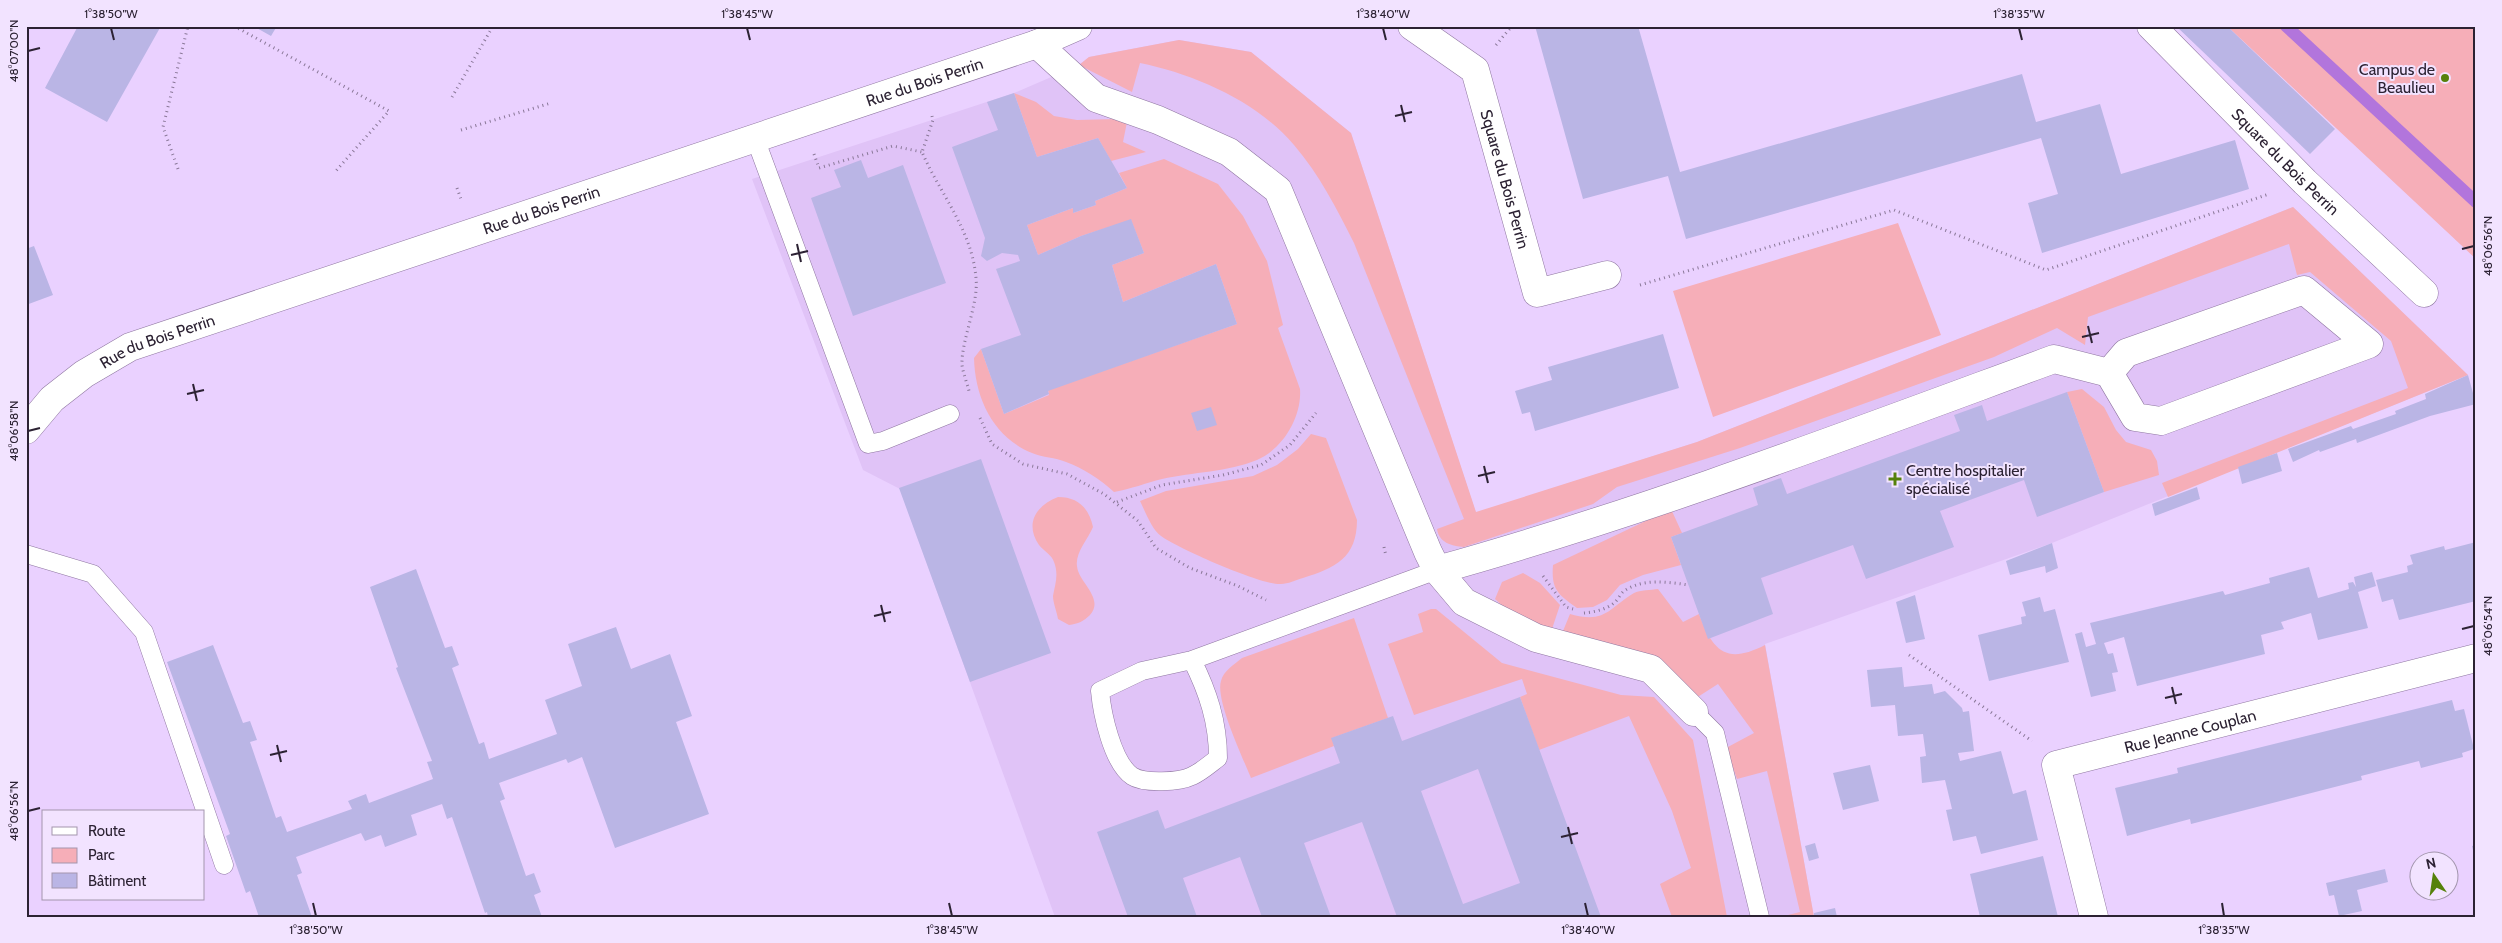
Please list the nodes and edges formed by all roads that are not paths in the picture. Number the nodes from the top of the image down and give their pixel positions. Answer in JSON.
{"nodes":[{"id":1,"x":1078,"y":26,"type":"edge"},
{"id":2,"x":1412,"y":26,"type":"edge"},
{"id":3,"x":2152,"y":26,"type":"edge"},
{"id":4,"x":1038,"y":44,"type":"junction"},
{"id":5,"x":755,"y":138,"type":"junction"},
{"id":6,"x":1607,"y":274,"type":"road end"},
{"id":7,"x":2424,"y":293,"type":"dead end"},
{"id":8,"x":2109,"y":373,"type":"junction"},
{"id":9,"x":950,"y":414,"type":"dead end"},
{"id":10,"x":26,"y":430,"type":"edge"},
{"id":11,"x":26,"y":554,"type":"edge"},
{"id":12,"x":1437,"y":570,"type":"junction"},
{"id":13,"x":2476,"y":658,"type":"edge"},
{"id":14,"x":1192,"y":660,"type":"junction"},
{"id":15,"x":1694,"y":712,"type":"joint"},
{"id":16,"x":224,"y":865,"type":"dead end"},
{"id":17,"x":1760,"y":917,"type":"edge"},
{"id":18,"x":2094,"y":917,"type":"edge"}],
"edges":[{"from":1,"to":4,"type":"street","name":"Rue du Bois Perrin"},
{"from":2,"to":6,"type":"street","name":"Square du Bois Perrin"},
{"from":3,"to":7,"type":"street","name":"Square du Bois Perrin"},
{"from":4,"to":5,"type":"street","name":"Rue du Bois Perrin"},
{"from":4,"to":12,"type":"street"},
{"from":5,"to":9,"type":"lane"},
{"from":5,"to":10,"type":"street","name":"Rue du Bois Perrin"},
{"from":8,"to":8,"type":"street"},
{"from":8,"to":12,"type":"street"},
{"from":11,"to":16,"type":"lane"},
{"from":12,"to":14,"type":"lane"},
{"from":12,"to":15,"type":"street"},
{"from":13,"to":18,"type":"street","name":"Rue Jeanne Couplan"},
{"from":14,"to":14,"type":"lane"},
{"from":15,"to":17,"type":"lane"}]}
